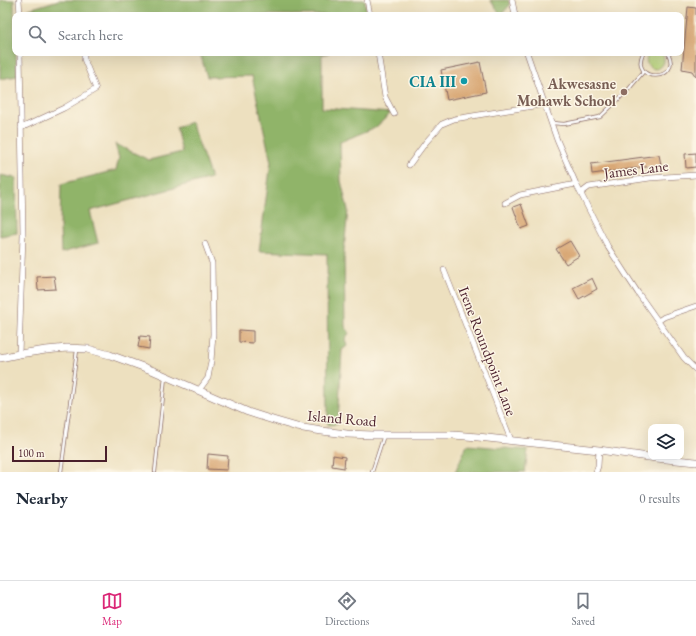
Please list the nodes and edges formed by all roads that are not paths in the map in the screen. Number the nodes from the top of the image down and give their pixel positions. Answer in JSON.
{"nodes":[{"id":1,"x":19,"y":0,"type":"edge"},
{"id":2,"x":367,"y":0,"type":"edge"},
{"id":3,"x":512,"y":0,"type":"edge"},
{"id":4,"x":20,"y":12,"type":"edge"},
{"id":5,"x":369,"y":12,"type":"edge"},
{"id":6,"x":514,"y":12,"type":"edge"},
{"id":7,"x":20,"y":56,"type":"edge"},
{"id":8,"x":84,"y":56,"type":"edge"},
{"id":9,"x":378,"y":56,"type":"edge"},
{"id":10,"x":529,"y":56,"type":"edge"},
{"id":11,"x":642,"y":56,"type":"edge"},
{"id":12,"x":670,"y":56,"type":"edge"},
{"id":13,"x":644,"y":71,"type":"junction"},
{"id":14,"x":546,"y":104,"type":"junction"},
{"id":15,"x":394,"y":114,"type":"dead end"},
{"id":16,"x":552,"y":123,"type":"junction"},
{"id":17,"x":21,"y":128,"type":"junction"},
{"id":18,"x":409,"y":165,"type":"dead end"},
{"id":19,"x":696,"y":174,"type":"edge"},
{"id":20,"x":576,"y":184,"type":"junction"},
{"id":21,"x":581,"y":193,"type":"junction"},
{"id":22,"x":505,"y":203,"type":"dead end"},
{"id":23,"x":205,"y":244,"type":"dead end"},
{"id":24,"x":444,"y":270,"type":"dead end"},
{"id":25,"x":696,"y":306,"type":"edge"},
{"id":26,"x":658,"y":321,"type":"junction"},
{"id":27,"x":77,"y":349,"type":"junction"},
{"id":28,"x":19,"y":354,"type":"junction"},
{"id":29,"x":0,"y":358,"type":"edge"},
{"id":30,"x":696,"y":370,"type":"edge"},
{"id":31,"x":165,"y":376,"type":"junction"},
{"id":32,"x":200,"y":390,"type":"junction"},
{"id":33,"x":384,"y":435,"type":"junction"},
{"id":34,"x":510,"y":440,"type":"junction"},
{"id":35,"x":599,"y":450,"type":"junction"},
{"id":36,"x":696,"y":462,"type":"edge"},
{"id":37,"x":61,"y":472,"type":"edge"},
{"id":38,"x":155,"y":472,"type":"edge"},
{"id":39,"x":372,"y":472,"type":"edge"},
{"id":40,"x":596,"y":472,"type":"edge"}],
"edges":[{"from":1,"to":4,"type":"street"},
{"from":2,"to":5,"type":"street"},
{"from":3,"to":6,"type":"street"},
{"from":7,"to":17,"type":"street"},
{"from":8,"to":17,"type":"street"},
{"from":9,"to":15,"type":"street"},
{"from":10,"to":14,"type":"street"},
{"from":11,"to":13,"type":"lane"},
{"from":12,"to":13,"type":"lane"},
{"from":13,"to":16,"type":"lane"},
{"from":14,"to":16,"type":"street"},
{"from":14,"to":18,"type":"street"},
{"from":16,"to":20,"type":"street"},
{"from":17,"to":28,"type":"street"},
{"from":19,"to":21,"type":"street","name":"James Lane"},
{"from":20,"to":21,"type":"street"},
{"from":20,"to":22,"type":"street"},
{"from":21,"to":26,"type":"street"},
{"from":23,"to":32,"type":"street"},
{"from":24,"to":34,"type":"street","name":"Irene Roundpoint Lane"},
{"from":25,"to":26,"type":"street"},
{"from":26,"to":30,"type":"street"},
{"from":27,"to":28,"type":"street","name":"Island Road"},
{"from":27,"to":31,"type":"street","name":"Island Road"},
{"from":27,"to":37,"type":"lane"},
{"from":28,"to":29,"type":"street","name":"Island Road"},
{"from":31,"to":32,"type":"street","name":"Island Road"},
{"from":31,"to":38,"type":"lane"},
{"from":32,"to":33,"type":"street","name":"Island Road"},
{"from":33,"to":34,"type":"street","name":"Island Road"},
{"from":33,"to":39,"type":"lane"},
{"from":34,"to":35,"type":"street","name":"Island Road"},
{"from":35,"to":36,"type":"street","name":"Island Road"},
{"from":35,"to":40,"type":"street"}]}
